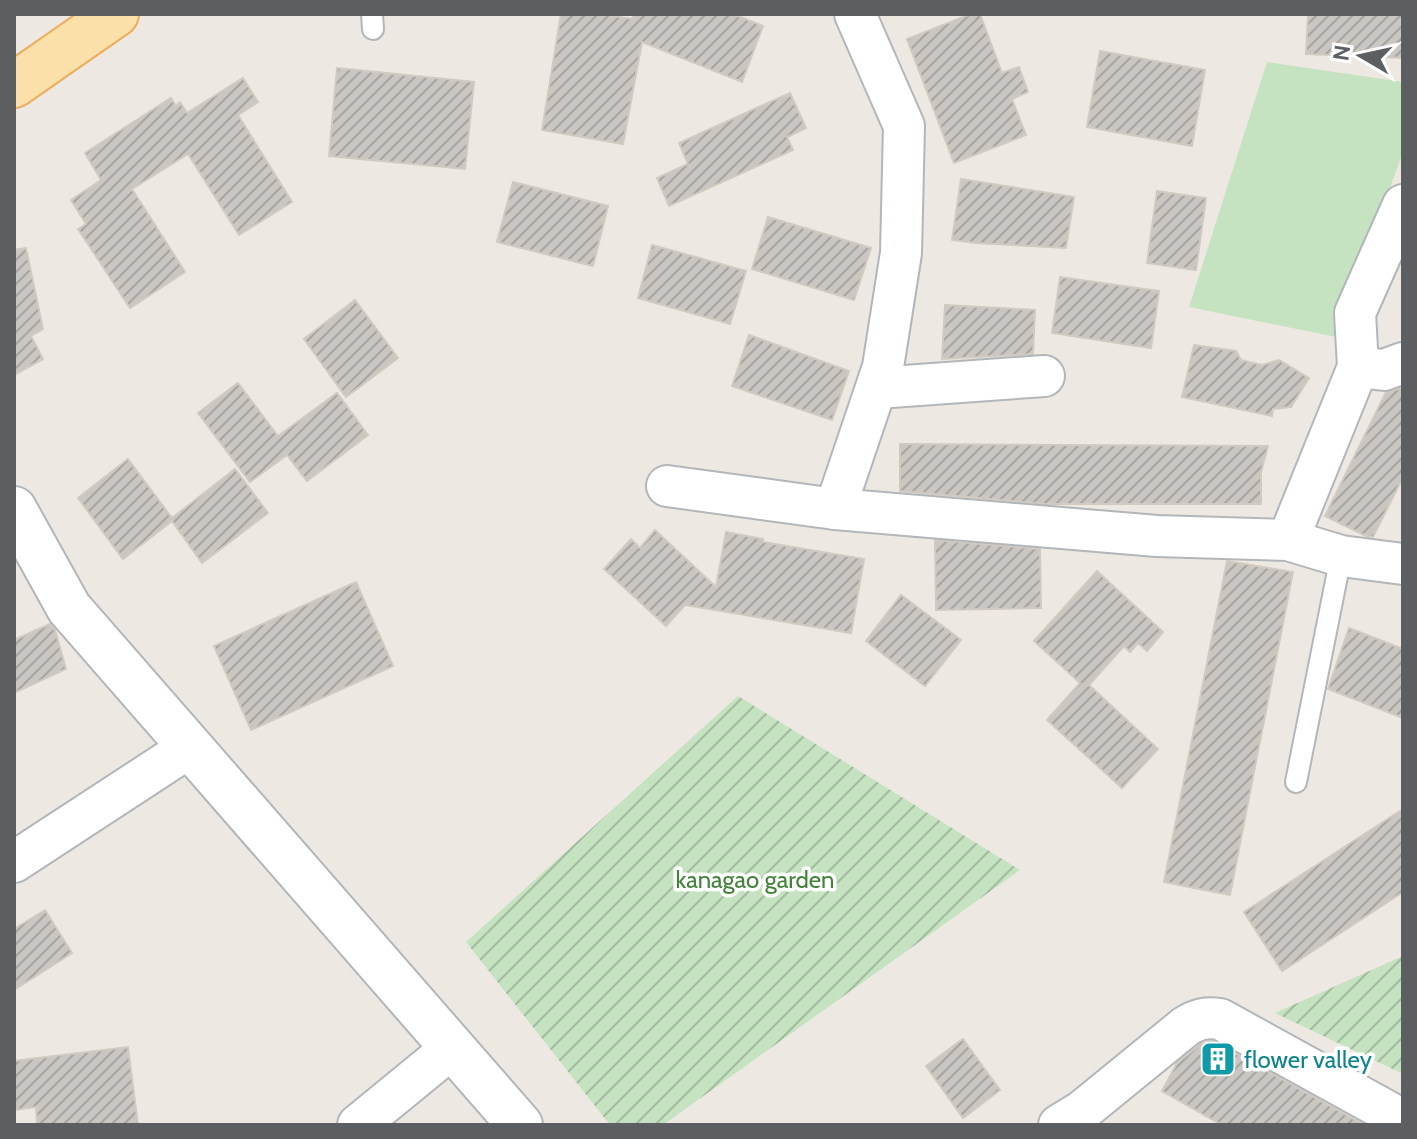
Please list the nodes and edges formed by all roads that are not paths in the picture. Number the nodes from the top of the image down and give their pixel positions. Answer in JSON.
{"nodes":[{"id":1,"x":116,"y":14,"type":"edge"},
{"id":2,"x":855,"y":14,"type":"edge"},
{"id":3,"x":14,"y":85,"type":"edge"},
{"id":4,"x":1403,"y":205,"type":"edge"},
{"id":5,"x":1403,"y":363,"type":"edge"},
{"id":6,"x":1358,"y":367,"type":"junction"},
{"id":7,"x":1044,"y":376,"type":"dead end"},
{"id":8,"x":877,"y":388,"type":"junction"},
{"id":9,"x":667,"y":486,"type":"dead end"},
{"id":10,"x":14,"y":509,"type":"edge"},
{"id":11,"x":835,"y":509,"type":"junction"},
{"id":12,"x":1288,"y":540,"type":"junction"},
{"id":13,"x":1341,"y":556,"type":"junction"},
{"id":14,"x":1403,"y":564,"type":"edge"},
{"id":15,"x":190,"y":747,"type":"junction"},
{"id":16,"x":1296,"y":782,"type":"dead end"},
{"id":17,"x":14,"y":862,"type":"edge"},
{"id":18,"x":452,"y":1048,"type":"junction"},
{"id":19,"x":1077,"y":1120,"type":"edge"},
{"id":20,"x":1403,"y":1120,"type":"edge"},
{"id":21,"x":358,"y":1125,"type":"edge"},
{"id":22,"x":520,"y":1125,"type":"edge"}],
"edges":[{"from":1,"to":3,"type":"main road"},
{"from":2,"to":8,"type":"street"},
{"from":4,"to":6,"type":"street"},
{"from":5,"to":6,"type":"street"},
{"from":6,"to":12,"type":"street"},
{"from":7,"to":8,"type":"street"},
{"from":8,"to":11,"type":"street"},
{"from":9,"to":11,"type":"street"},
{"from":10,"to":15,"type":"street"},
{"from":11,"to":12,"type":"street"},
{"from":12,"to":13,"type":"street"},
{"from":13,"to":14,"type":"street"},
{"from":13,"to":16,"type":"lane"},
{"from":15,"to":17,"type":"street"},
{"from":15,"to":18,"type":"street"},
{"from":18,"to":21,"type":"street"},
{"from":18,"to":22,"type":"street"},
{"from":19,"to":20,"type":"street"}]}
